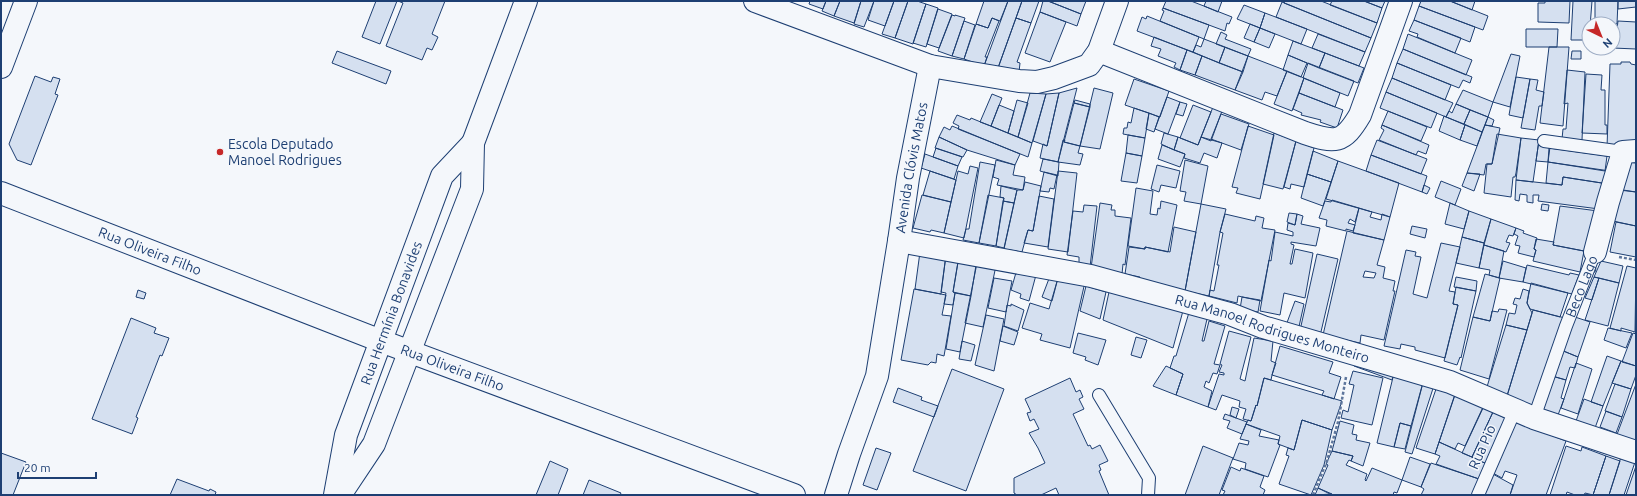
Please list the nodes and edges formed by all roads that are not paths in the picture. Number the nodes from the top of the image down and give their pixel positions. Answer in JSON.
{"nodes":[{"id":1,"x":26,"y":1,"type":"edge"},
{"id":2,"x":526,"y":1,"type":"edge"},
{"id":3,"x":755,"y":1,"type":"edge"},
{"id":4,"x":1117,"y":1,"type":"edge"},
{"id":5,"x":1401,"y":1,"type":"edge"},
{"id":6,"x":1099,"y":51,"type":"junction"},
{"id":7,"x":930,"y":66,"type":"junction"},
{"id":8,"x":1,"y":67,"type":"edge"},
{"id":9,"x":1544,"y":141,"type":"dead end"},
{"id":10,"x":473,"y":143,"type":"junction"},
{"id":11,"x":1629,"y":151,"type":"edge"},
{"id":12,"x":1,"y":193,"type":"edge"},
{"id":13,"x":899,"y":241,"type":"junction"},
{"id":14,"x":1596,"y":252,"type":"joint"},
{"id":15,"x":381,"y":341,"type":"junction"},
{"id":16,"x":410,"y":352,"type":"junction"},
{"id":17,"x":1099,"y":395,"type":"dead end"},
{"id":18,"x":1525,"y":414,"type":"junction"},
{"id":19,"x":1636,"y":452,"type":"edge"},
{"id":20,"x":335,"y":495,"type":"edge"},
{"id":21,"x":340,"y":495,"type":"edge"},
{"id":22,"x":794,"y":495,"type":"edge"},
{"id":23,"x":836,"y":495,"type":"edge"},
{"id":24,"x":1148,"y":495,"type":"edge"},
{"id":25,"x":1478,"y":495,"type":"edge"}],
"edges":[{"from":1,"to":8,"type":"street"},
{"from":2,"to":10,"type":"street","name":"Rua Hermínia Bonavides"},
{"from":3,"to":7,"type":"street"},
{"from":4,"to":6,"type":"street"},
{"from":5,"to":6,"type":"street"},
{"from":6,"to":7,"type":"street"},
{"from":7,"to":13,"type":"street","name":"Avenida Clóvis Matos"},
{"from":9,"to":11,"type":"lane"},
{"from":10,"to":15,"type":"street","name":"Rua Hermínia Bonavides"},
{"from":10,"to":16,"type":"street","name":"Rua Hermínia Bonavides"},
{"from":11,"to":14,"type":"street","name":"Beco Lago"},
{"from":12,"to":15,"type":"street","name":"Rua Oliveira Filho"},
{"from":13,"to":18,"type":"street","name":"Rua Manoel Rodrigues Monteiro"},
{"from":13,"to":23,"type":"street","name":"Avenida Clóvis Matos"},
{"from":14,"to":18,"type":"lane","name":"Beco Lago"},
{"from":15,"to":16,"type":"street","name":"Rua Oliveira Filho"},
{"from":15,"to":20,"type":"street","name":"Rua Hermínia Bonavides"},
{"from":16,"to":21,"type":"street","name":"Rua Hermínia Bonavides"},
{"from":16,"to":22,"type":"street","name":"Rua Oliveira Filho"},
{"from":17,"to":24,"type":"lane"},
{"from":18,"to":19,"type":"street","name":"Rua Manoel Rodrigues Monteiro"},
{"from":18,"to":25,"type":"lane","name":"Rua Pio"}]}
